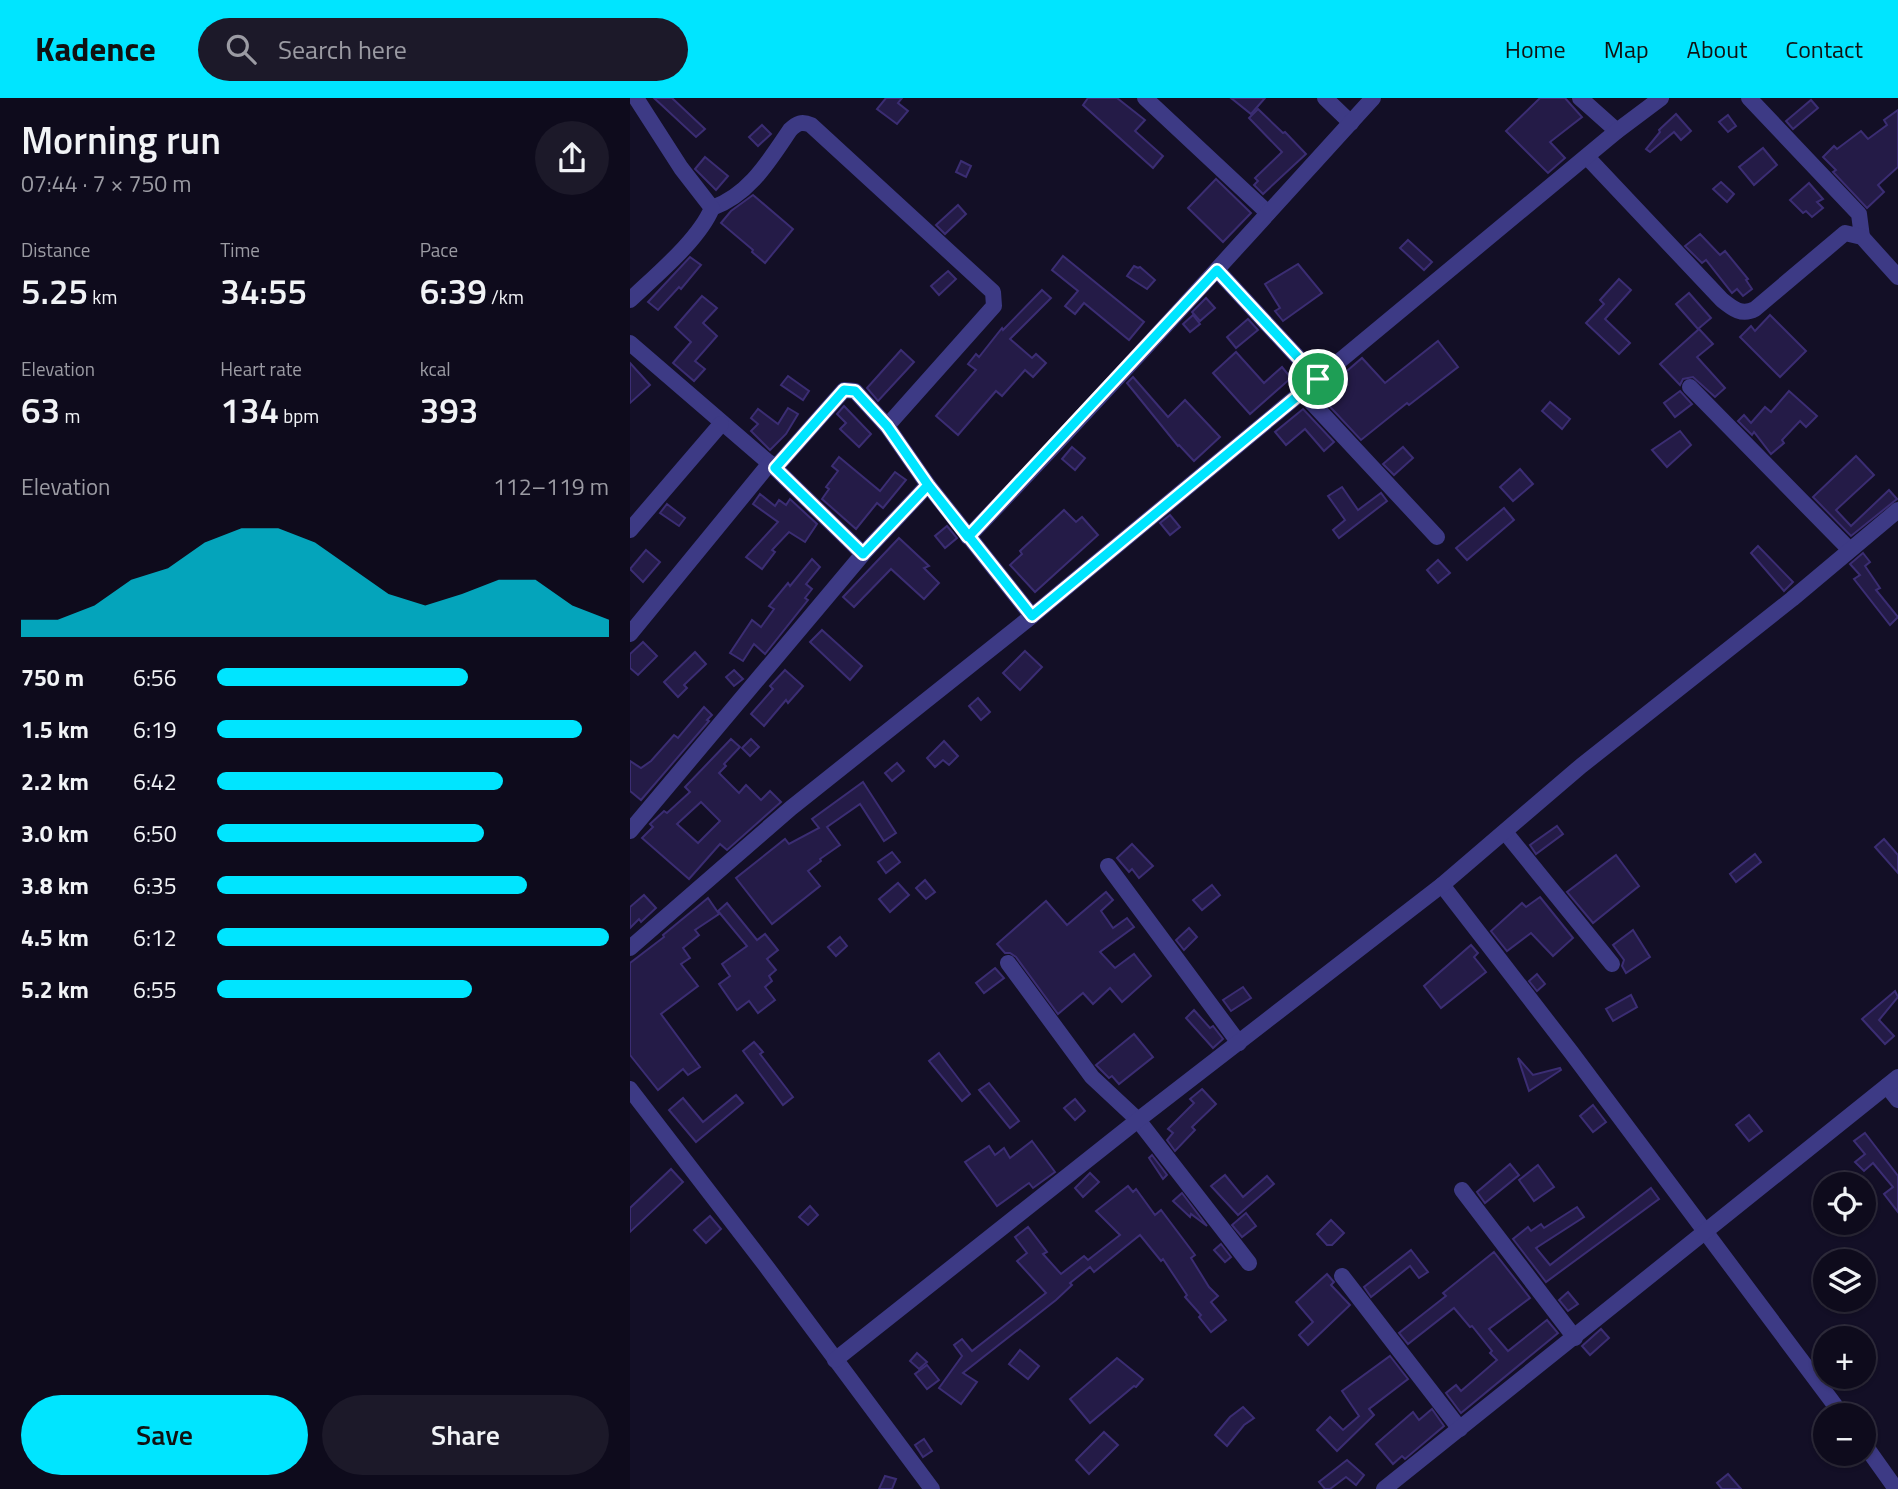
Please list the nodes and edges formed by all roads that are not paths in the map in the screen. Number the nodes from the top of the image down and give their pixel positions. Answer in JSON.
{"nodes":[{"id":1,"x":636,"y":98,"type":"edge"},
{"id":2,"x":1145,"y":98,"type":"edge"},
{"id":3,"x":1325,"y":98,"type":"edge"},
{"id":4,"x":1373,"y":98,"type":"edge"},
{"id":5,"x":1580,"y":98,"type":"edge"},
{"id":6,"x":1661,"y":98,"type":"edge"},
{"id":7,"x":1749,"y":98,"type":"edge"},
{"id":8,"x":1351,"y":122,"type":"junction"},
{"id":9,"x":1617,"y":131,"type":"junction"},
{"id":10,"x":1587,"y":156,"type":"junction"},
{"id":11,"x":712,"y":208,"type":"junction"},
{"id":12,"x":1268,"y":213,"type":"junction"},
{"id":13,"x":1862,"y":237,"type":"junction"},
{"id":14,"x":1217,"y":270,"type":"junction"},
{"id":15,"x":1898,"y":277,"type":"edge"},
{"id":16,"x":630,"y":300,"type":"edge"},
{"id":17,"x":630,"y":343,"type":"edge"},
{"id":18,"x":1318,"y":379,"type":"junction"},
{"id":19,"x":1690,"y":387,"type":"dead end"},
{"id":20,"x":1302,"y":392,"type":"junction"},
{"id":21,"x":721,"y":424,"type":"junction"},
{"id":22,"x":887,"y":426,"type":"junction"},
{"id":23,"x":772,"y":466,"type":"junction"},
{"id":24,"x":928,"y":485,"type":"junction"},
{"id":25,"x":1898,"y":510,"type":"edge"},
{"id":26,"x":630,"y":530,"type":"edge"},
{"id":27,"x":968,"y":537,"type":"junction"},
{"id":28,"x":1437,"y":537,"type":"dead end"},
{"id":29,"x":1849,"y":549,"type":"junction"},
{"id":30,"x":863,"y":554,"type":"junction"},
{"id":31,"x":1032,"y":616,"type":"junction"},
{"id":32,"x":630,"y":634,"type":"edge"},
{"id":33,"x":630,"y":831,"type":"edge"},
{"id":34,"x":1505,"y":832,"type":"junction"},
{"id":35,"x":1108,"y":866,"type":"dead end"},
{"id":36,"x":1442,"y":885,"type":"junction"},
{"id":37,"x":630,"y":948,"type":"edge"},
{"id":38,"x":1007,"y":963,"type":"dead end"},
{"id":39,"x":1612,"y":964,"type":"dead end"},
{"id":40,"x":1239,"y":1043,"type":"junction"},
{"id":41,"x":1893,"y":1081,"type":"edge"},
{"id":42,"x":630,"y":1089,"type":"edge"},
{"id":43,"x":1898,"y":1100,"type":"edge"},
{"id":44,"x":1138,"y":1120,"type":"junction"},
{"id":45,"x":1462,"y":1190,"type":"dead end"},
{"id":46,"x":1704,"y":1231,"type":"junction"},
{"id":47,"x":1248,"y":1263,"type":"dead end"},
{"id":48,"x":1342,"y":1276,"type":"dead end"},
{"id":49,"x":1575,"y":1338,"type":"junction"},
{"id":50,"x":835,"y":1360,"type":"junction"},
{"id":51,"x":1833,"y":1403,"type":"edge"},
{"id":52,"x":1460,"y":1429,"type":"junction"},
{"id":53,"x":1876,"y":1461,"type":"edge"},
{"id":54,"x":932,"y":1489,"type":"edge"},
{"id":55,"x":1384,"y":1489,"type":"edge"},
{"id":56,"x":1896,"y":1489,"type":"edge"}],
"edges":[{"from":1,"to":11,"type":"street"},
{"from":2,"to":12,"type":"street"},
{"from":3,"to":8,"type":"street"},
{"from":4,"to":8,"type":"street"},
{"from":5,"to":9,"type":"street"},
{"from":6,"to":9,"type":"street"},
{"from":7,"to":13,"type":"street"},
{"from":8,"to":12,"type":"street"},
{"from":9,"to":10,"type":"street"},
{"from":10,"to":13,"type":"street"},
{"from":10,"to":18,"type":"street"},
{"from":11,"to":16,"type":"street"},
{"from":11,"to":22,"type":"street"},
{"from":12,"to":14,"type":"street"},
{"from":13,"to":15,"type":"street"},
{"from":14,"to":18,"type":"street"},
{"from":14,"to":27,"type":"street"},
{"from":17,"to":21,"type":"street"},
{"from":18,"to":20,"type":"street"},
{"from":19,"to":29,"type":"street"},
{"from":20,"to":28,"type":"street"},
{"from":20,"to":31,"type":"street"},
{"from":21,"to":23,"type":"street"},
{"from":21,"to":26,"type":"street"},
{"from":22,"to":23,"type":"street"},
{"from":22,"to":24,"type":"street"},
{"from":23,"to":30,"type":"street"},
{"from":23,"to":32,"type":"street"},
{"from":24,"to":27,"type":"street"},
{"from":24,"to":30,"type":"street"},
{"from":25,"to":29,"type":"street"},
{"from":27,"to":31,"type":"street"},
{"from":29,"to":34,"type":"street"},
{"from":30,"to":33,"type":"street"},
{"from":31,"to":37,"type":"street"},
{"from":34,"to":36,"type":"street"},
{"from":34,"to":39,"type":"street"},
{"from":35,"to":40,"type":"street"},
{"from":36,"to":40,"type":"street"},
{"from":36,"to":46,"type":"street"},
{"from":38,"to":44,"type":"street"},
{"from":40,"to":44,"type":"street"},
{"from":41,"to":43,"type":"street"},
{"from":41,"to":46,"type":"street"},
{"from":42,"to":50,"type":"street"},
{"from":44,"to":47,"type":"street"},
{"from":44,"to":50,"type":"street"},
{"from":45,"to":49,"type":"street"},
{"from":46,"to":49,"type":"street"},
{"from":46,"to":51,"type":"street"},
{"from":48,"to":52,"type":"street"},
{"from":49,"to":52,"type":"street"},
{"from":50,"to":54,"type":"street"},
{"from":52,"to":55,"type":"street"},
{"from":53,"to":56,"type":"street"}]}
